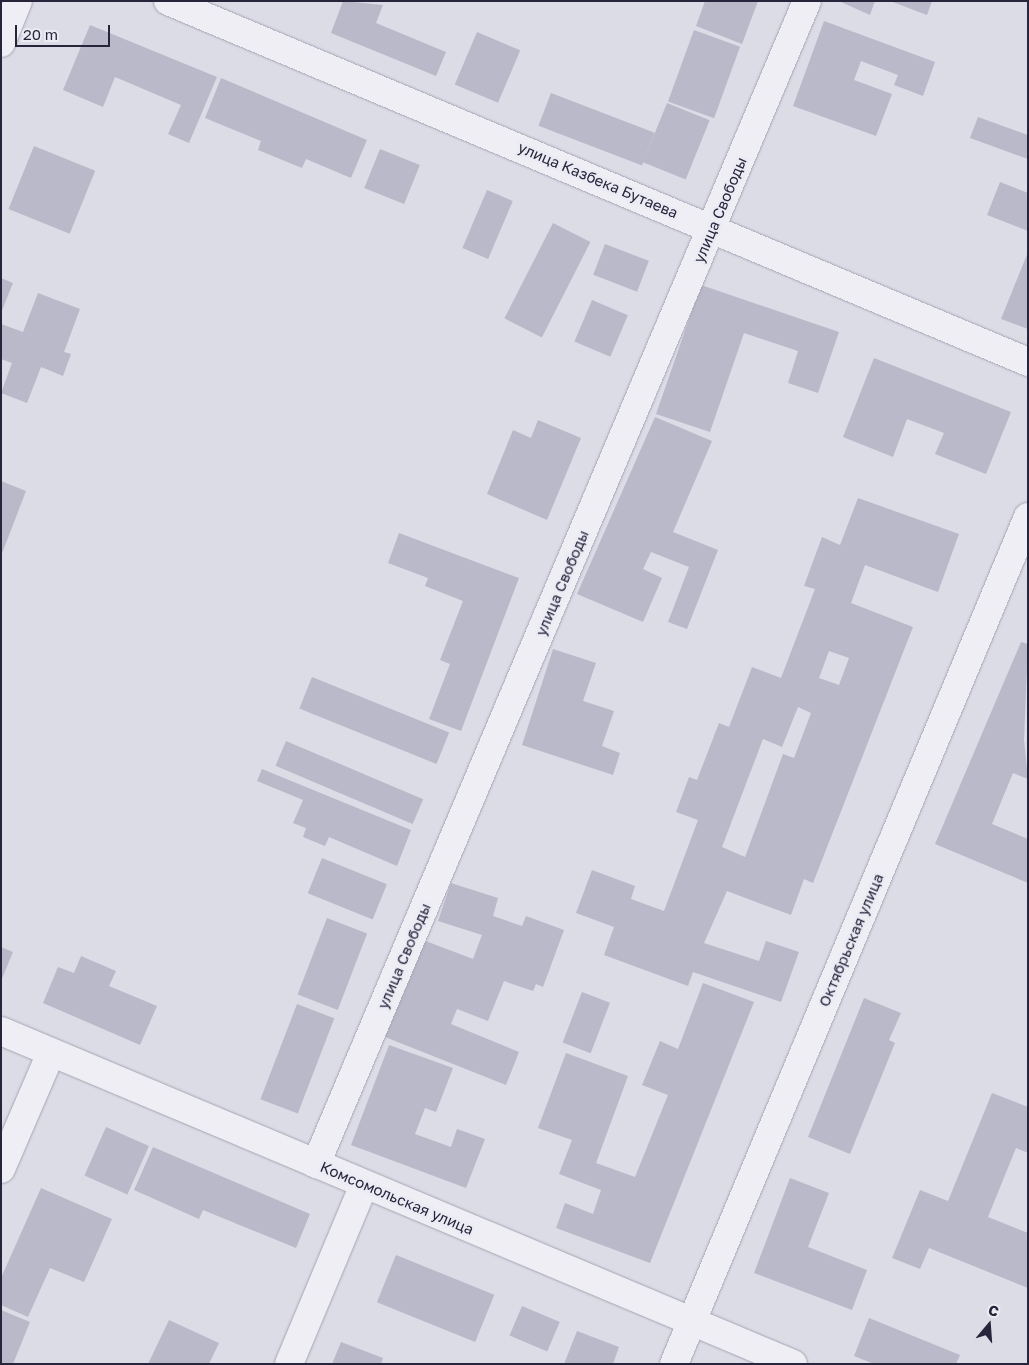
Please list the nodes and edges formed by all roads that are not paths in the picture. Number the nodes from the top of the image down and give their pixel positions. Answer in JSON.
{"nodes":[{"id":1,"x":18,"y":1,"type":"edge"},
{"id":2,"x":168,"y":1,"type":"edge"},
{"id":3,"x":806,"y":1,"type":"edge"},
{"id":4,"x":1,"y":44,"type":"edge"},
{"id":5,"x":713,"y":228,"type":"junction"},
{"id":6,"x":1028,"y":362,"type":"edge"},
{"id":7,"x":1028,"y":517,"type":"edge"},
{"id":8,"x":1,"y":1031,"type":"edge"},
{"id":9,"x":52,"y":1053,"type":"junction"},
{"id":10,"x":316,"y":1164,"type":"junction"},
{"id":11,"x":1,"y":1168,"type":"edge"},
{"id":12,"x":364,"y":1185,"type":"junction"},
{"id":13,"x":692,"y":1321,"type":"junction"},
{"id":14,"x":289,"y":1364,"type":"edge"},
{"id":15,"x":674,"y":1364,"type":"edge"},
{"id":16,"x":793,"y":1364,"type":"edge"}],
"edges":[{"from":1,"to":4,"type":"street"},
{"from":2,"to":5,"type":"street","name":"улица Казбека Бутаева"},
{"from":3,"to":5,"type":"street","name":"улица Свободы"},
{"from":5,"to":6,"type":"street","name":"улица Казбека Бутаева"},
{"from":5,"to":10,"type":"street","name":"улица Свободы"},
{"from":7,"to":13,"type":"street","name":"Октябрьская улица"},
{"from":8,"to":9,"type":"street","name":"Комсомольская улица"},
{"from":9,"to":10,"type":"street","name":"Комсомольская улица"},
{"from":9,"to":11,"type":"street"},
{"from":10,"to":12,"type":"street","name":"Комсомольская улица"},
{"from":12,"to":13,"type":"street","name":"Комсомольская улица"},
{"from":12,"to":14,"type":"street"},
{"from":13,"to":15,"type":"street","name":"Октябрьская улица"},
{"from":13,"to":16,"type":"street","name":"Комсомольская улица"}]}
